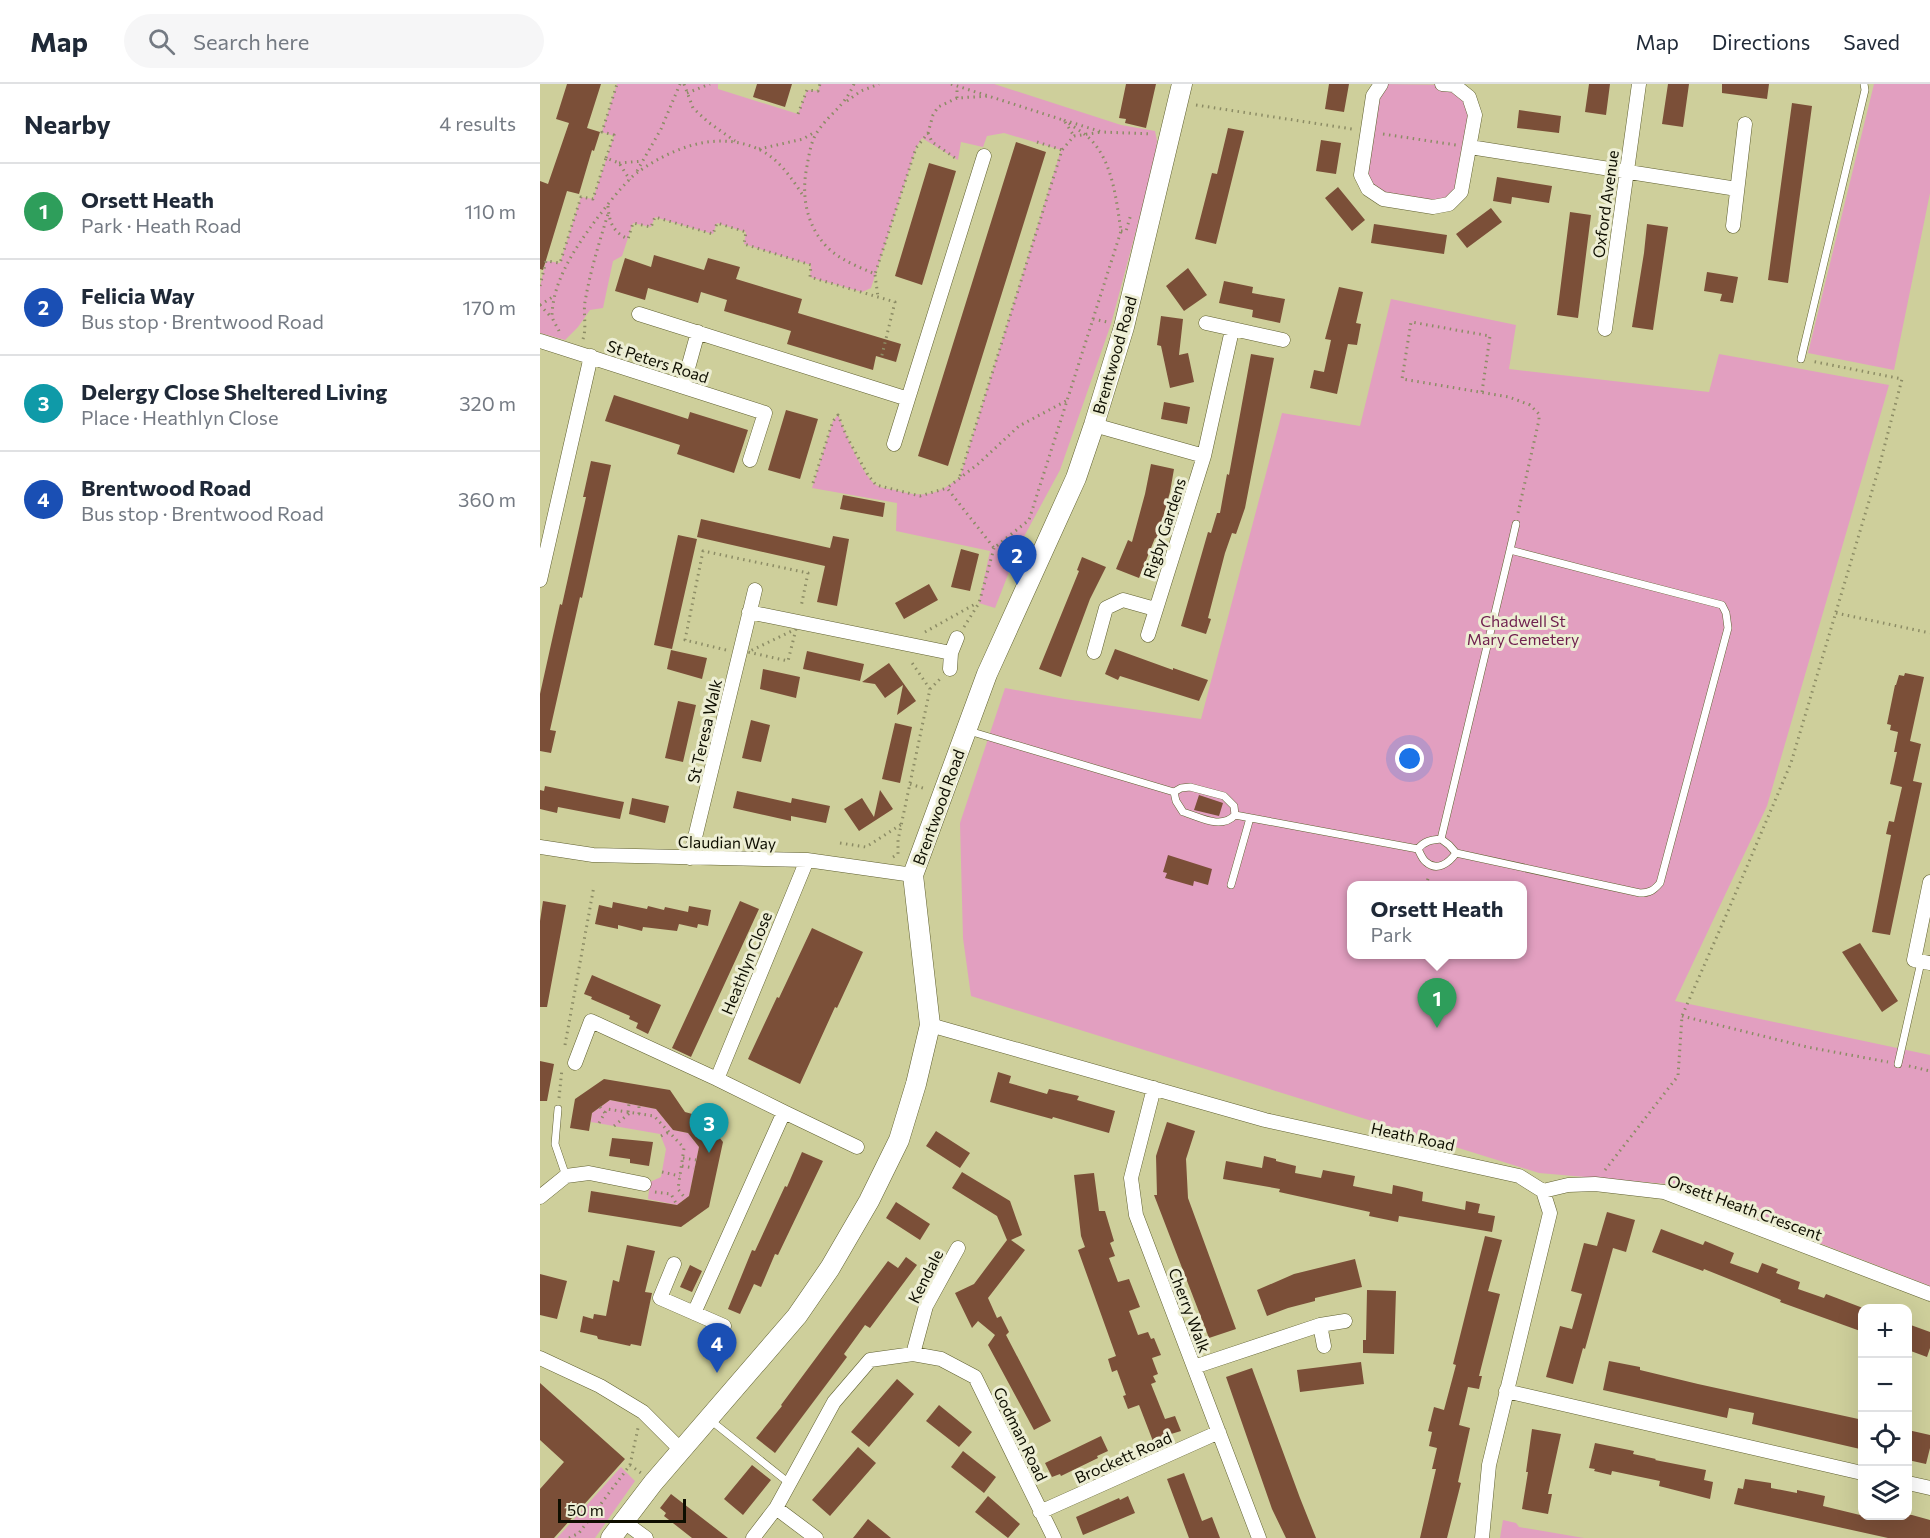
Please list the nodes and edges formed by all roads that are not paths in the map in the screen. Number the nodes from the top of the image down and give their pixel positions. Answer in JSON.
{"nodes":[{"id":1,"x":1382,"y":84,"type":"edge"},
{"id":2,"x":1442,"y":84,"type":"edge"},
{"id":3,"x":1639,"y":84,"type":"edge"},
{"id":4,"x":1864,"y":84,"type":"edge"},
{"id":5,"x":1179,"y":93,"type":"edge"},
{"id":6,"x":1745,"y":124,"type":"dead end"},
{"id":7,"x":1470,"y":147,"type":"junction"},
{"id":8,"x":984,"y":156,"type":"dead end"},
{"id":9,"x":1626,"y":172,"type":"junction"},
{"id":10,"x":1737,"y":189,"type":"junction"},
{"id":11,"x":1733,"y":226,"type":"dead end"},
{"id":12,"x":639,"y":314,"type":"dead end"},
{"id":13,"x":1206,"y":323,"type":"dead end"},
{"id":14,"x":1605,"y":329,"type":"dead end"},
{"id":15,"x":1233,"y":330,"type":"junction"},
{"id":16,"x":698,"y":332,"type":"junction"},
{"id":17,"x":1283,"y":340,"type":"dead end"},
{"id":18,"x":540,"y":341,"type":"edge"},
{"id":19,"x":591,"y":356,"type":"junction"},
{"id":20,"x":1801,"y":359,"type":"road end"},
{"id":21,"x":682,"y":386,"type":"junction"},
{"id":22,"x":908,"y":399,"type":"junction"},
{"id":23,"x":1094,"y":425,"type":"junction"},
{"id":24,"x":894,"y":444,"type":"dead end"},
{"id":25,"x":1204,"y":456,"type":"junction"},
{"id":26,"x":750,"y":460,"type":"dead end"},
{"id":27,"x":1516,"y":524,"type":"road end"},
{"id":28,"x":1510,"y":550,"type":"junction"},
{"id":29,"x":540,"y":580,"type":"edge"},
{"id":30,"x":755,"y":590,"type":"dead end"},
{"id":31,"x":1155,"y":609,"type":"junction"},
{"id":32,"x":749,"y":612,"type":"junction"},
{"id":33,"x":1148,"y":635,"type":"dead end"},
{"id":34,"x":957,"y":638,"type":"road end"},
{"id":35,"x":1094,"y":652,"type":"dead end"},
{"id":36,"x":951,"y":653,"type":"junction"},
{"id":37,"x":950,"y":669,"type":"dead end"},
{"id":38,"x":967,"y":730,"type":"junction"},
{"id":39,"x":1174,"y":792,"type":"junction"},
{"id":40,"x":1235,"y":815,"type":"junction"},
{"id":41,"x":1250,"y":818,"type":"junction"},
{"id":42,"x":1441,"y":839,"type":"junction"},
{"id":43,"x":540,"y":847,"type":"edge"},
{"id":44,"x":1418,"y":849,"type":"junction"},
{"id":45,"x":1456,"y":853,"type":"junction"},
{"id":46,"x":690,"y":858,"type":"junction"},
{"id":47,"x":807,"y":860,"type":"junction"},
{"id":48,"x":913,"y":875,"type":"junction"},
{"id":49,"x":1930,"y":882,"type":"edge"},
{"id":50,"x":1231,"y":885,"type":"dead end"},
{"id":51,"x":1922,"y":962,"type":"edge"},
{"id":52,"x":930,"y":1025,"type":"junction"},
{"id":53,"x":569,"y":1063,"type":"road end"},
{"id":54,"x":1898,"y":1064,"type":"road end"},
{"id":55,"x":717,"y":1078,"type":"junction"},
{"id":56,"x":1154,"y":1088,"type":"junction"},
{"id":57,"x":558,"y":1109,"type":"road end"},
{"id":58,"x":784,"y":1112,"type":"junction"},
{"id":59,"x":857,"y":1147,"type":"dead end"},
{"id":60,"x":566,"y":1176,"type":"junction"},
{"id":61,"x":646,"y":1187,"type":"road end"},
{"id":62,"x":1543,"y":1191,"type":"junction"},
{"id":63,"x":540,"y":1197,"type":"edge"},
{"id":64,"x":958,"y":1248,"type":"dead end"},
{"id":65,"x":674,"y":1264,"type":"dead end"},
{"id":66,"x":1930,"y":1294,"type":"edge"},
{"id":67,"x":694,"y":1313,"type":"junction"},
{"id":68,"x":1345,"y":1321,"type":"dead end"},
{"id":69,"x":1320,"y":1325,"type":"junction"},
{"id":70,"x":724,"y":1326,"type":"dead end"},
{"id":71,"x":1324,"y":1346,"type":"dead end"},
{"id":72,"x":913,"y":1354,"type":"junction"},
{"id":73,"x":540,"y":1358,"type":"edge"},
{"id":74,"x":1194,"y":1367,"type":"junction"},
{"id":75,"x":1506,"y":1391,"type":"junction"},
{"id":76,"x":709,"y":1419,"type":"junction"},
{"id":77,"x":1219,"y":1432,"type":"junction"},
{"id":78,"x":682,"y":1450,"type":"junction"},
{"id":79,"x":1858,"y":1472,"type":"edge"},
{"id":80,"x":789,"y":1483,"type":"junction"},
{"id":81,"x":1912,"y":1484,"type":"edge"},
{"id":82,"x":1930,"y":1488,"type":"edge"},
{"id":83,"x":776,"y":1508,"type":"junction"},
{"id":84,"x":1040,"y":1512,"type":"junction"},
{"id":85,"x":623,"y":1521,"type":"junction"},
{"id":86,"x":610,"y":1538,"type":"edge"},
{"id":87,"x":646,"y":1538,"type":"edge"},
{"id":88,"x":753,"y":1538,"type":"edge"},
{"id":89,"x":816,"y":1538,"type":"edge"},
{"id":90,"x":1054,"y":1538,"type":"edge"},
{"id":91,"x":1259,"y":1538,"type":"edge"},
{"id":92,"x":1482,"y":1538,"type":"edge"}],
"edges":[{"from":1,"to":7,"type":"street"},
{"from":2,"to":7,"type":"street"},
{"from":3,"to":9,"type":"street","name":"Oxford Avenue"},
{"from":4,"to":20,"type":"lane"},
{"from":5,"to":23,"type":"street","name":"Brentwood Road"},
{"from":6,"to":10,"type":"street"},
{"from":7,"to":9,"type":"street"},
{"from":8,"to":22,"type":"street"},
{"from":9,"to":10,"type":"street"},
{"from":9,"to":14,"type":"street","name":"Oxford Avenue"},
{"from":10,"to":11,"type":"street"},
{"from":12,"to":16,"type":"street"},
{"from":13,"to":15,"type":"street"},
{"from":15,"to":17,"type":"street"},
{"from":15,"to":25,"type":"street","name":"Rigby Gardens"},
{"from":16,"to":21,"type":"street"},
{"from":16,"to":22,"type":"street"},
{"from":18,"to":19,"type":"street","name":"St Peters Road"},
{"from":19,"to":21,"type":"street","name":"St Peters Road"},
{"from":19,"to":29,"type":"street"},
{"from":21,"to":26,"type":"street","name":"St Peters Road"},
{"from":22,"to":24,"type":"street"},
{"from":23,"to":25,"type":"street"},
{"from":23,"to":38,"type":"street","name":"Brentwood Road"},
{"from":25,"to":31,"type":"street","name":"Rigby Gardens"},
{"from":27,"to":28,"type":"lane"},
{"from":28,"to":42,"type":"lane"},
{"from":28,"to":45,"type":"lane"},
{"from":30,"to":32,"type":"street","name":"St Teresa Walk"},
{"from":31,"to":33,"type":"street","name":"Rigby Gardens"},
{"from":31,"to":35,"type":"street"},
{"from":32,"to":36,"type":"street"},
{"from":32,"to":46,"type":"street","name":"St Teresa Walk"},
{"from":34,"to":36,"type":"street"},
{"from":36,"to":37,"type":"street"},
{"from":38,"to":39,"type":"lane"},
{"from":38,"to":48,"type":"street","name":"Brentwood Road"},
{"from":39,"to":40,"type":"lane"},
{"from":39,"to":40,"type":"lane"},
{"from":40,"to":41,"type":"lane"},
{"from":41,"to":44,"type":"lane"},
{"from":41,"to":50,"type":"lane"},
{"from":42,"to":44,"type":"lane"},
{"from":42,"to":45,"type":"lane"},
{"from":43,"to":46,"type":"street","name":"Claudian Way"},
{"from":44,"to":45,"type":"lane"},
{"from":46,"to":47,"type":"street","name":"Claudian Way"},
{"from":47,"to":48,"type":"street","name":"Claudian Way"},
{"from":47,"to":55,"type":"street","name":"Heathlyn Close"},
{"from":48,"to":52,"type":"street","name":"Brentwood Road"},
{"from":49,"to":51,"type":"street"},
{"from":51,"to":54,"type":"lane"},
{"from":52,"to":56,"type":"street","name":"Heath Road"},
{"from":52,"to":76,"type":"street","name":"Brentwood Road"},
{"from":53,"to":55,"type":"street"},
{"from":55,"to":58,"type":"street"},
{"from":56,"to":62,"type":"street","name":"Heath Road"},
{"from":56,"to":74,"type":"street","name":"Cherry Walk"},
{"from":57,"to":60,"type":"lane"},
{"from":58,"to":59,"type":"street"},
{"from":58,"to":67,"type":"street"},
{"from":60,"to":61,"type":"street"},
{"from":60,"to":63,"type":"street"},
{"from":62,"to":66,"type":"street","name":"Orsett Heath Crescent"},
{"from":62,"to":75,"type":"street"},
{"from":64,"to":72,"type":"street","name":"Kendale"},
{"from":65,"to":67,"type":"street"},
{"from":67,"to":70,"type":"street"},
{"from":68,"to":69,"type":"street"},
{"from":69,"to":71,"type":"street"},
{"from":69,"to":74,"type":"street"},
{"from":72,"to":80,"type":"street","name":"Godman Road"},
{"from":72,"to":84,"type":"street","name":"Godman Road"},
{"from":73,"to":78,"type":"street"},
{"from":74,"to":77,"type":"street","name":"Cherry Walk"},
{"from":75,"to":79,"type":"street"},
{"from":75,"to":92,"type":"street"},
{"from":76,"to":78,"type":"street","name":"Brentwood Road"},
{"from":76,"to":80,"type":"lane"},
{"from":77,"to":84,"type":"street","name":"Brockett Road"},
{"from":77,"to":91,"type":"street","name":"Cherry Walk"},
{"from":78,"to":85,"type":"street","name":"Brentwood Road"},
{"from":80,"to":83,"type":"street","name":"Godman Road"},
{"from":81,"to":82,"type":"street"},
{"from":83,"to":88,"type":"street","name":"Godman Road"},
{"from":83,"to":89,"type":"street"},
{"from":84,"to":90,"type":"street","name":"Godman Road"},
{"from":85,"to":86,"type":"street","name":"Brentwood Road"},
{"from":85,"to":87,"type":"street"}]}
